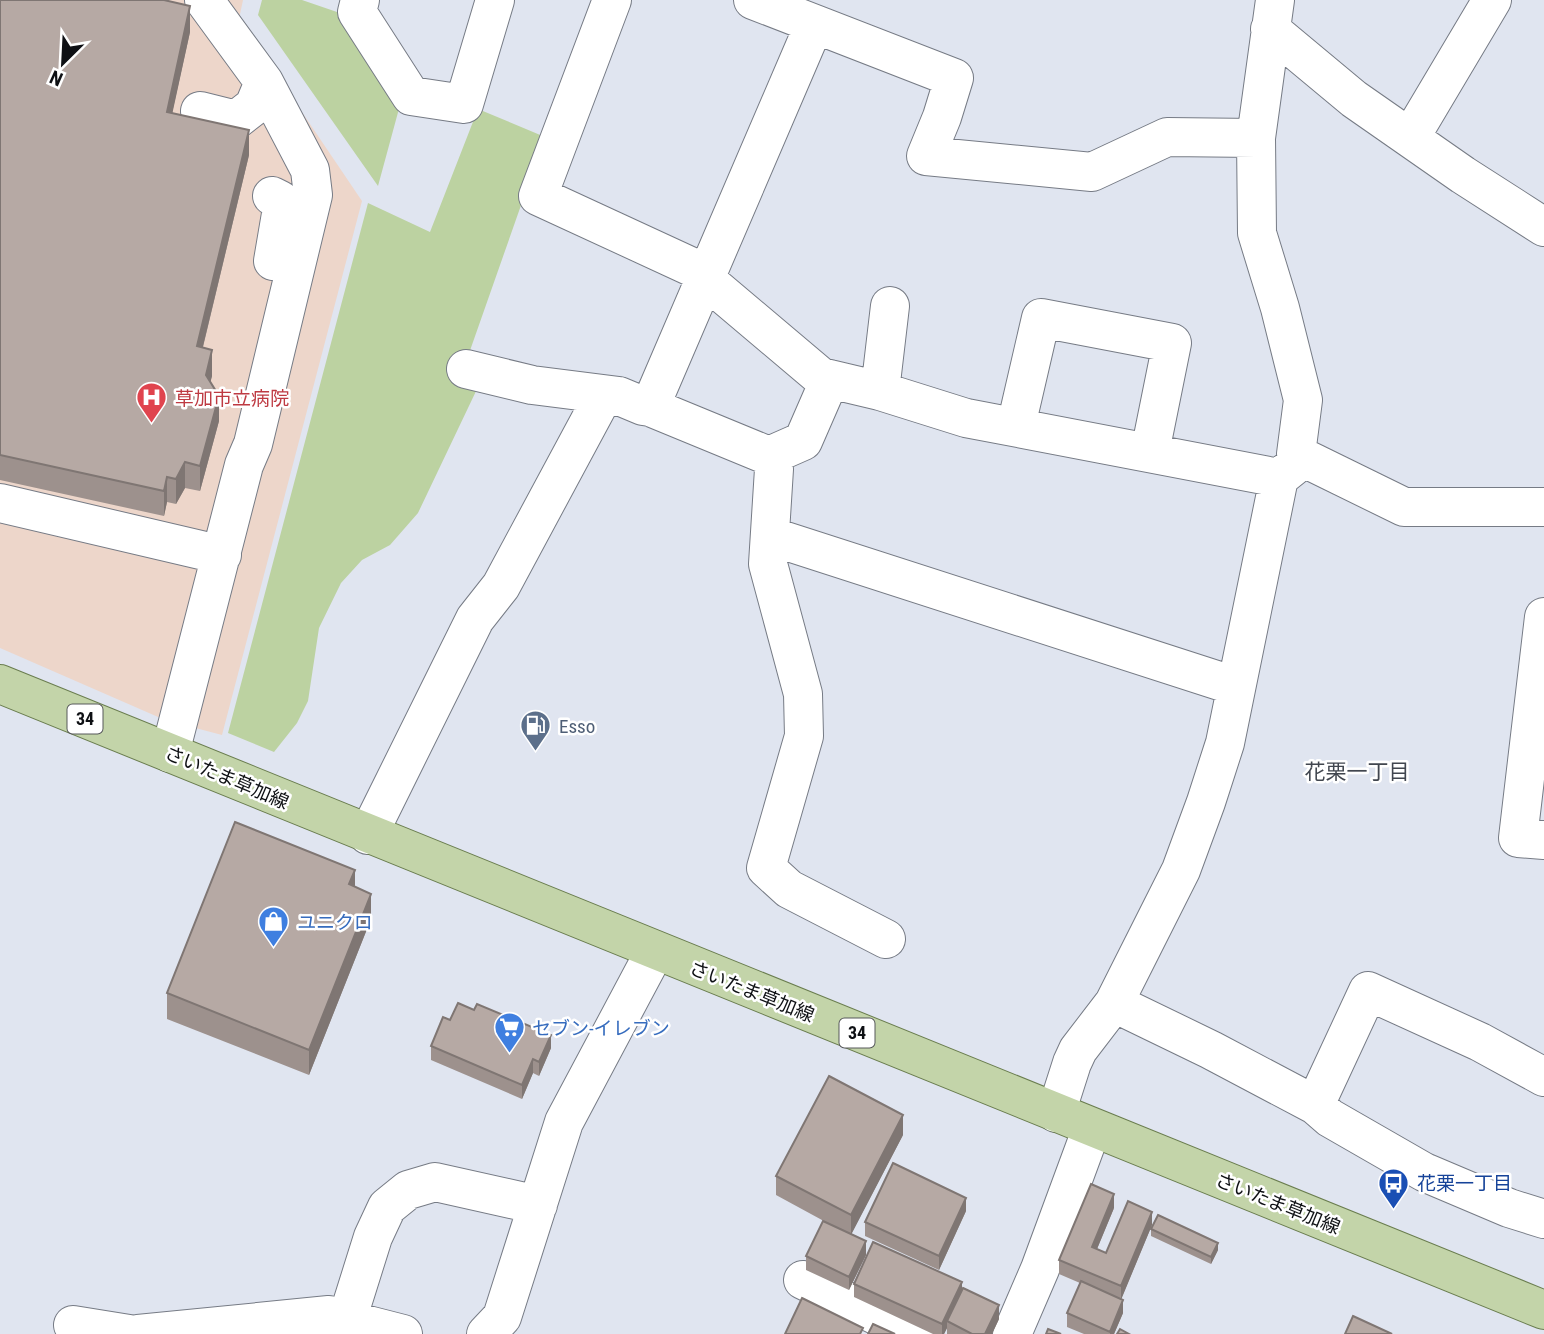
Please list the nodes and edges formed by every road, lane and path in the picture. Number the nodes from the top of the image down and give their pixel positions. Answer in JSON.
{"nodes":[{"id":1,"x":204,"y":0,"type":"edge"},
{"id":2,"x":360,"y":0,"type":"edge"},
{"id":3,"x":495,"y":0,"type":"edge"},
{"id":4,"x":612,"y":0,"type":"edge"},
{"id":5,"x":753,"y":0,"type":"edge"},
{"id":6,"x":1492,"y":0,"type":"edge"},
{"id":7,"x":1273,"y":14,"type":"edge"},
{"id":8,"x":814,"y":25,"type":"junction"},
{"id":9,"x":264,"y":82,"type":"junction"},
{"id":10,"x":200,"y":111,"type":"dead end"},
{"id":11,"x":1256,"y":138,"type":"junction"},
{"id":12,"x":1410,"y":138,"type":"junction"},
{"id":13,"x":272,"y":196,"type":"dead end"},
{"id":14,"x":1544,"y":227,"type":"edge"},
{"id":15,"x":706,"y":277,"type":"junction"},
{"id":16,"x":890,"y":306,"type":"dead end"},
{"id":17,"x":466,"y":369,"type":"dead end"},
{"id":18,"x":830,"y":379,"type":"junction"},
{"id":19,"x":880,"y":391,"type":"junction"},
{"id":20,"x":635,"y":401,"type":"junction"},
{"id":21,"x":1016,"y":426,"type":"junction"},
{"id":22,"x":1150,"y":452,"type":"junction"},
{"id":23,"x":769,"y":456,"type":"junction"},
{"id":24,"x":244,"y":466,"type":"junction"},
{"id":25,"x":1291,"y":468,"type":"junction"},
{"id":26,"x":0,"y":503,"type":"edge"},
{"id":27,"x":1544,"y":507,"type":"edge"},
{"id":28,"x":770,"y":536,"type":"junction"},
{"id":29,"x":222,"y":555,"type":"junction"},
{"id":30,"x":1544,"y":617,"type":"edge"},
{"id":31,"x":0,"y":684,"type":"edge"},
{"id":32,"x":1235,"y":687,"type":"junction"},
{"id":33,"x":170,"y":753,"type":"junction"},
{"id":34,"x":368,"y":835,"type":"junction"},
{"id":35,"x":1544,"y":839,"type":"edge"},
{"id":36,"x":886,"y":939,"type":"dead end"},
{"id":37,"x":655,"y":951,"type":"junction"},
{"id":38,"x":1114,"y":1003,"type":"junction"},
{"id":39,"x":1544,"y":1077,"type":"edge"},
{"id":40,"x":1315,"y":1105,"type":"junction"},
{"id":41,"x":1056,"y":1113,"type":"junction"},
{"id":42,"x":1092,"y":1128,"type":"junction"},
{"id":43,"x":538,"y":1205,"type":"junction"},
{"id":44,"x":1544,"y":1219,"type":"edge"},
{"id":45,"x":803,"y":1280,"type":"dead end"},
{"id":46,"x":1544,"y":1310,"type":"edge"},
{"id":47,"x":347,"y":1320,"type":"junction"},
{"id":48,"x":74,"y":1325,"type":"dead end"},
{"id":49,"x":129,"y":1334,"type":"edge"},
{"id":50,"x":138,"y":1334,"type":"edge"},
{"id":51,"x":403,"y":1334,"type":"edge"},
{"id":52,"x":486,"y":1334,"type":"edge"},
{"id":53,"x":915,"y":1334,"type":"edge"},
{"id":54,"x":1012,"y":1334,"type":"edge"}],
"edges":[{"from":1,"to":9,"type":"street"},
{"from":2,"to":3,"type":"street"},
{"from":4,"to":15,"type":"street"},
{"from":5,"to":8,"type":"street"},
{"from":6,"to":12,"type":"street"},
{"from":7,"to":11,"type":"street"},
{"from":7,"to":12,"type":"street"},
{"from":8,"to":11,"type":"street"},
{"from":8,"to":15,"type":"street"},
{"from":9,"to":10,"type":"street"},
{"from":9,"to":24,"type":"street"},
{"from":11,"to":25,"type":"street"},
{"from":12,"to":14,"type":"street"},
{"from":13,"to":24,"type":"street"},
{"from":15,"to":18,"type":"street"},
{"from":15,"to":20,"type":"street"},
{"from":16,"to":19,"type":"street"},
{"from":17,"to":20,"type":"street"},
{"from":18,"to":19,"type":"street"},
{"from":18,"to":23,"type":"street"},
{"from":19,"to":21,"type":"street"},
{"from":20,"to":23,"type":"street"},
{"from":20,"to":34,"type":"street"},
{"from":21,"to":22,"type":"street"},
{"from":21,"to":22,"type":"street"},
{"from":22,"to":25,"type":"street"},
{"from":23,"to":28,"type":"street"},
{"from":24,"to":29,"type":"street"},
{"from":25,"to":27,"type":"street"},
{"from":25,"to":32,"type":"street"},
{"from":26,"to":29,"type":"street"},
{"from":28,"to":32,"type":"street"},
{"from":28,"to":36,"type":"street"},
{"from":29,"to":33,"type":"street"},
{"from":30,"to":35,"type":"street"},
{"from":31,"to":33,"type":"main road","name":"さいたま草加線","number":"34"},
{"from":32,"to":38,"type":"street"},
{"from":33,"to":34,"type":"main road","name":"さいたま草加線","number":"34"},
{"from":34,"to":37,"type":"main road","name":"さいたま草加線","number":"34"},
{"from":37,"to":41,"type":"main road","name":"さいたま草加線","number":"34"},
{"from":37,"to":43,"type":"street"},
{"from":38,"to":40,"type":"street"},
{"from":38,"to":41,"type":"street"},
{"from":39,"to":40,"type":"street"},
{"from":40,"to":44,"type":"street"},
{"from":41,"to":42,"type":"main road","name":"さいたま草加線","number":"34"},
{"from":42,"to":46,"type":"main road","name":"さいたま草加線","number":"34"},
{"from":42,"to":54,"type":"street"},
{"from":43,"to":47,"type":"street"},
{"from":43,"to":52,"type":"street"},
{"from":45,"to":53,"type":"street"},
{"from":47,"to":50,"type":"street"},
{"from":47,"to":51,"type":"street"},
{"from":48,"to":49,"type":"street"}]}
